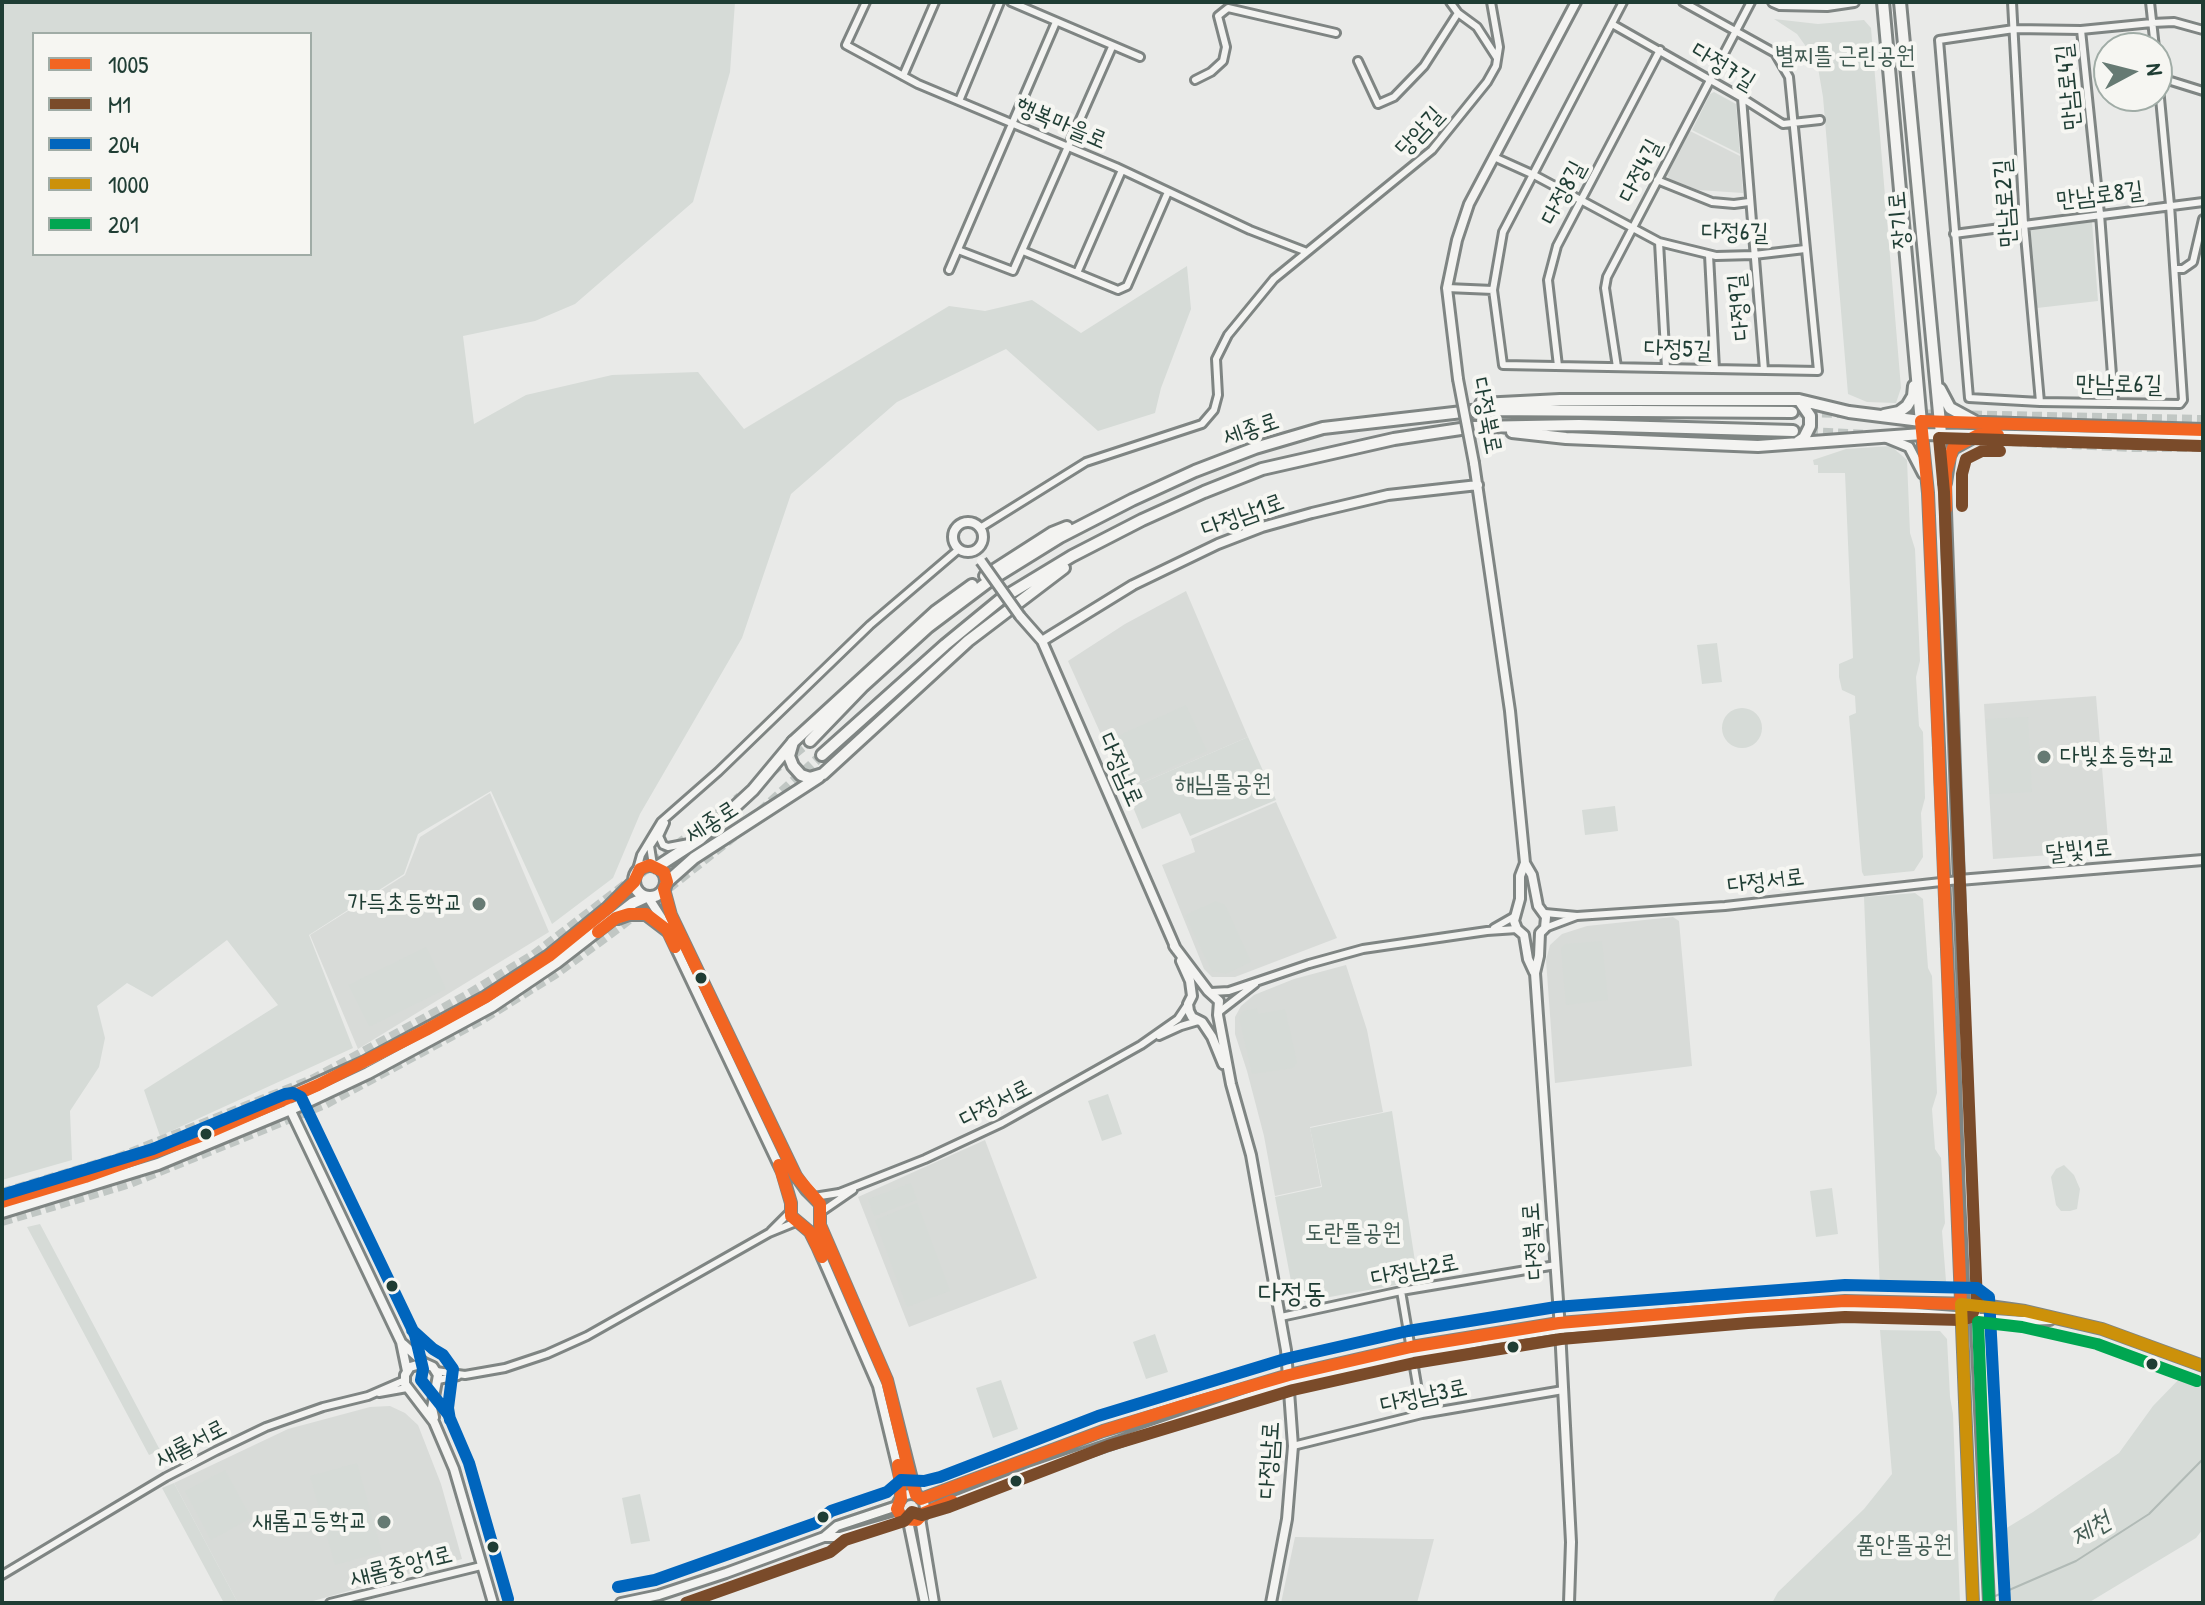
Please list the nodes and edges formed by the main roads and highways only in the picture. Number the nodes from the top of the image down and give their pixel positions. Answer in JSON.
{"nodes":[{"id":1,"x":1883,"y":2,"type":"edge"},
{"id":2,"x":1900,"y":2,"type":"edge"},
{"id":3,"x":1918,"y":364,"type":"junction"},
{"id":4,"x":1934,"y":365,"type":"junction"},
{"id":5,"x":1799,"y":400,"type":"junction"},
{"id":6,"x":1792,"y":412,"type":"tunnel mouth"},
{"id":7,"x":1876,"y":416,"type":"junction"},
{"id":8,"x":1393,"y":418,"type":"junction"},
{"id":9,"x":1921,"y":421,"type":"junction"},
{"id":10,"x":1940,"y":422,"type":"junction"},
{"id":11,"x":1474,"y":427,"type":"junction"},
{"id":12,"x":1978,"y":429,"type":"junction"},
{"id":13,"x":2203,"y":430,"type":"edge"},
{"id":14,"x":1793,"y":431,"type":"tunnel mouth"},
{"id":15,"x":1922,"y":434,"type":"junction"},
{"id":16,"x":1941,"y":434,"type":"junction"},
{"id":17,"x":2203,"y":440,"type":"edge"},
{"id":18,"x":1797,"y":443,"type":"junction"},
{"id":19,"x":1945,"y":483,"type":"road end"},
{"id":20,"x":1132,"y":500,"type":"junction"},
{"id":21,"x":1108,"y":538,"type":"junction"},
{"id":22,"x":810,"y":741,"type":"tunnel mouth"},
{"id":23,"x":793,"y":742,"type":"junction"},
{"id":24,"x":822,"y":755,"type":"tunnel mouth"},
{"id":25,"x":823,"y":774,"type":"junction"},
{"id":26,"x":655,"y":866,"type":"junction"},
{"id":27,"x":635,"y":878,"type":"junction"},
{"id":28,"x":666,"y":886,"type":"junction"},
{"id":29,"x":647,"y":897,"type":"junction"},
{"id":30,"x":616,"y":918,"type":"junction"},
{"id":31,"x":667,"y":930,"type":"road end"},
{"id":32,"x":287,"y":1104,"type":"junction"},
{"id":33,"x":2,"y":1202,"type":"edge"},
{"id":34,"x":2,"y":1212,"type":"edge"}],
"edges":[{"from":1,"to":3,"type":"main road","name":"장기로"},
{"from":2,"to":4,"type":"main road","name":"장기로"},
{"from":3,"to":7,"type":"main road"},
{"from":3,"to":9,"type":"main road","name":"장기로"},
{"from":4,"to":10,"type":"main road","name":"장기로"},
{"from":4,"to":12,"type":"main road"},
{"from":5,"to":7,"type":"main road"},
{"from":5,"to":8,"type":"main road"},
{"from":5,"to":18,"type":"main road"},
{"from":6,"to":8,"type":"main road","name":"세종로"},
{"from":7,"to":9,"type":"main road"},
{"from":8,"to":20,"type":"main road","name":"세종로"},
{"from":9,"to":10,"type":"main road"},
{"from":9,"to":15,"type":"main road","name":"장기로"},
{"from":10,"to":12,"type":"main road"},
{"from":10,"to":16,"type":"main road","name":"장기로"},
{"from":11,"to":14,"type":"main road","name":"세종로"},
{"from":11,"to":18,"type":"main road"},
{"from":11,"to":21,"type":"main road","name":"세종로"},
{"from":12,"to":13,"type":"main road"},
{"from":12,"to":16,"type":"main road"},
{"from":12,"to":17,"type":"main road"},
{"from":12,"to":19,"type":"main road"},
{"from":15,"to":16,"type":"main road"},
{"from":15,"to":18,"type":"main road"},
{"from":20,"to":22,"type":"main road","name":"세종로"},
{"from":20,"to":23,"type":"main road","name":"세종로"},
{"from":21,"to":24,"type":"main road","name":"세종로"},
{"from":21,"to":25,"type":"main road","name":"세종로"},
{"from":23,"to":25,"type":"main road"},
{"from":23,"to":26,"type":"main road","name":"세종로"},
{"from":25,"to":28,"type":"main road","name":"세종로"},
{"from":26,"to":27,"type":"main road"},
{"from":26,"to":28,"type":"main road"},
{"from":27,"to":29,"type":"main road"},
{"from":27,"to":32,"type":"main road"},
{"from":28,"to":29,"type":"main road"},
{"from":29,"to":30,"type":"main road"},
{"from":30,"to":31,"type":"main road"},
{"from":30,"to":32,"type":"main road"},
{"from":32,"to":33,"type":"main road"},
{"from":32,"to":34,"type":"main road"}]}
